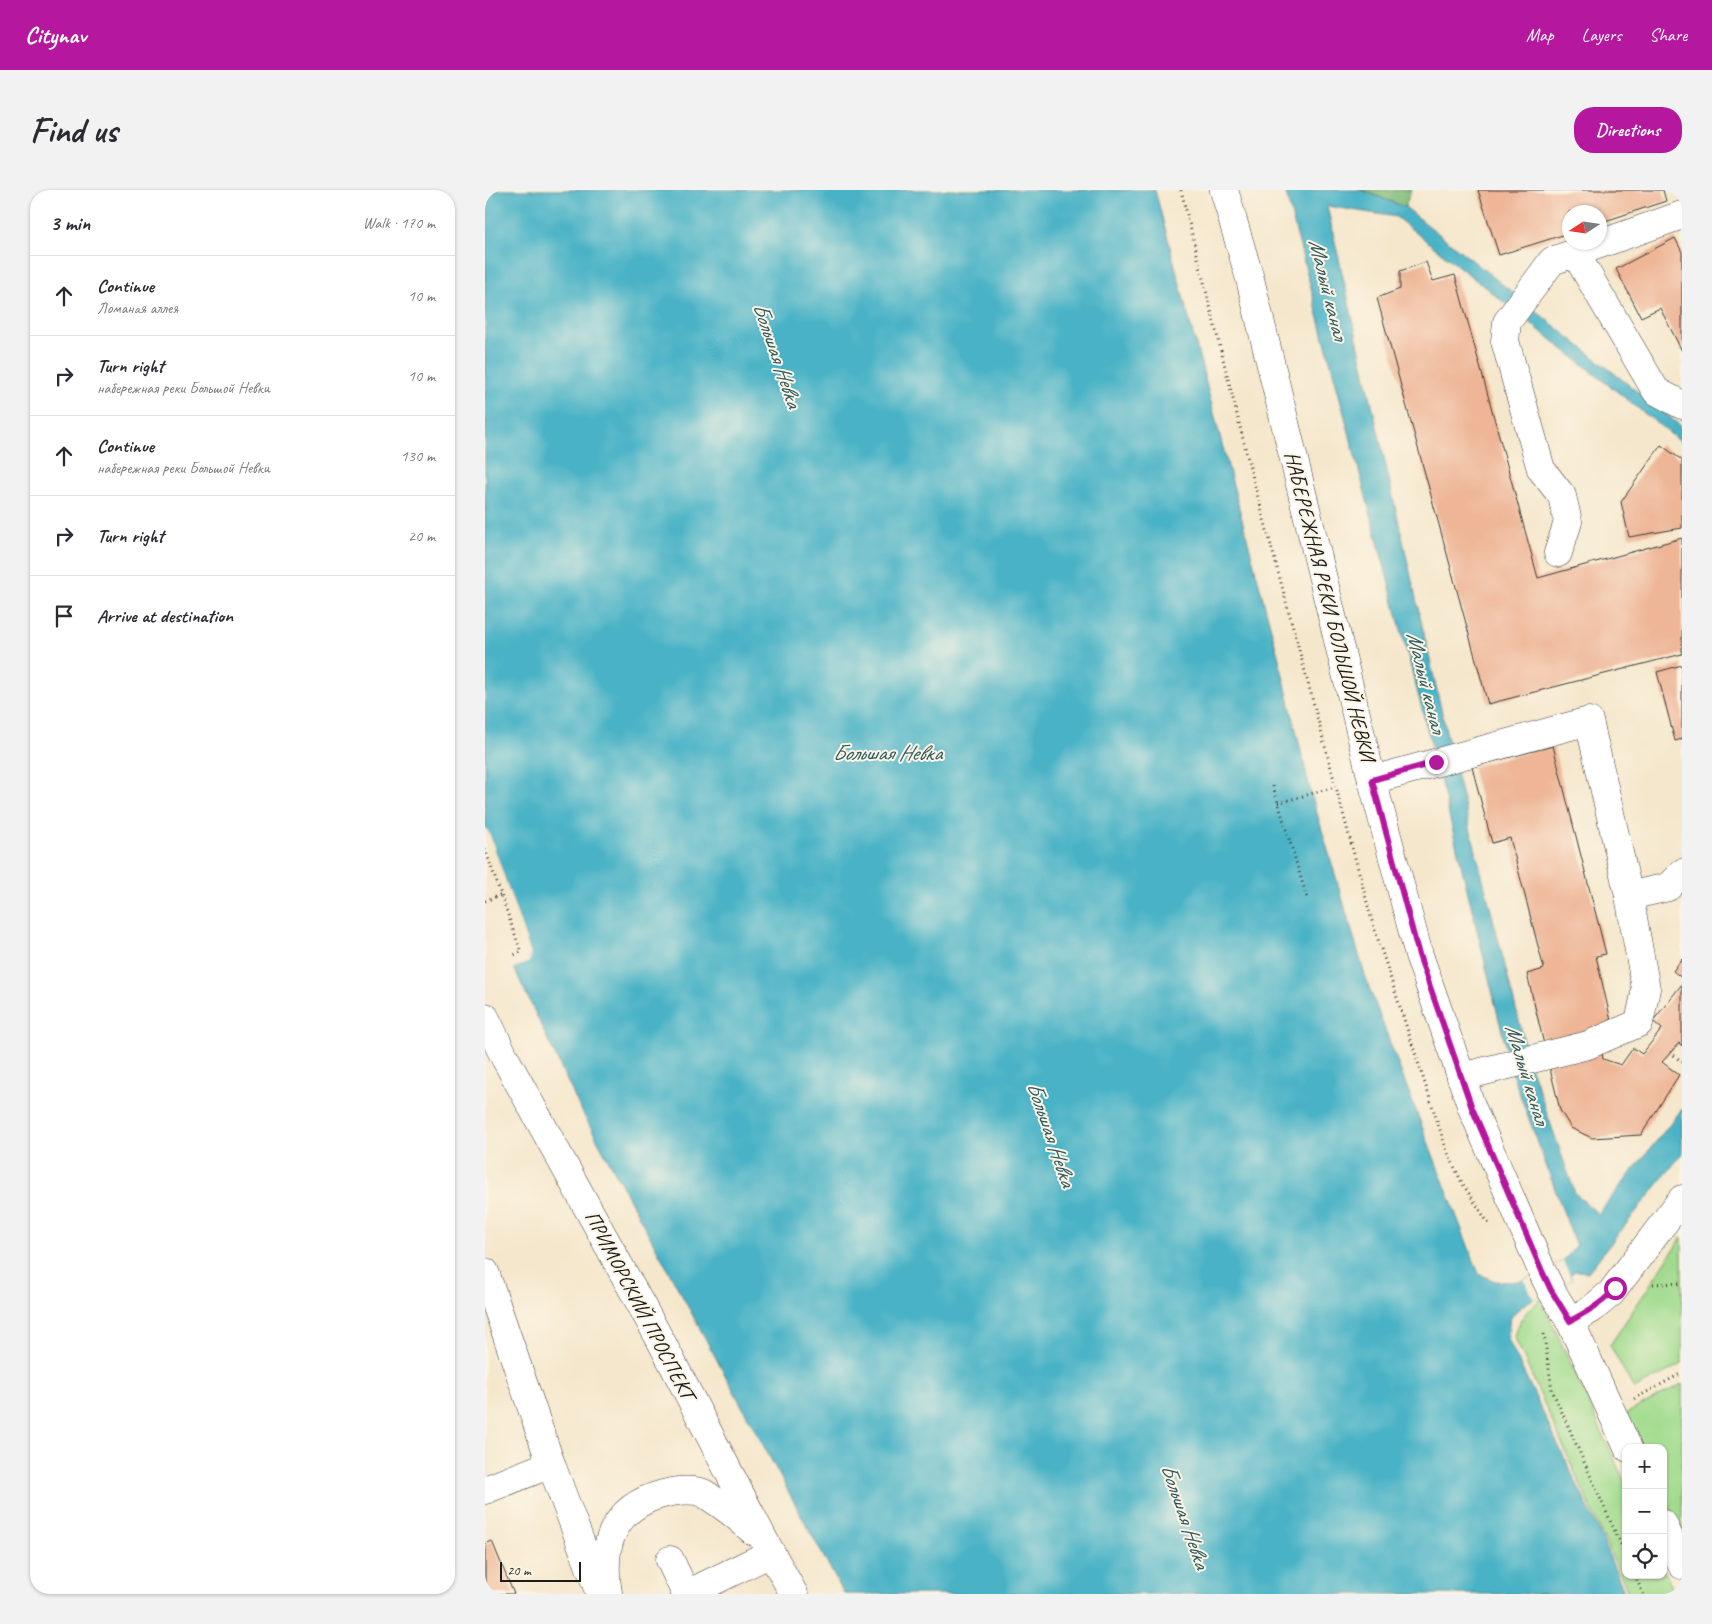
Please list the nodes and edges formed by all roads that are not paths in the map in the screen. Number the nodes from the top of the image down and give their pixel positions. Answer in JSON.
{"nodes":[{"id":1,"x":1225,"y":190,"type":"edge"},
{"id":2,"x":1682,"y":215,"type":"edge"},
{"id":3,"x":1575,"y":253,"type":"junction"},
{"id":4,"x":1682,"y":405,"type":"edge"},
{"id":5,"x":1558,"y":553,"type":"dead end"},
{"id":6,"x":1372,"y":780,"type":"junction"},
{"id":7,"x":1682,"y":873,"type":"edge"},
{"id":8,"x":1629,"y":896,"type":"junction"},
{"id":9,"x":485,"y":1017,"type":"edge"},
{"id":10,"x":1461,"y":1077,"type":"junction"},
{"id":11,"x":1682,"y":1199,"type":"edge"},
{"id":12,"x":485,"y":1272,"type":"edge"},
{"id":13,"x":1570,"y":1321,"type":"junction"},
{"id":14,"x":1627,"y":1444,"type":"edge"},
{"id":15,"x":551,"y":1464,"type":"junction"},
{"id":16,"x":485,"y":1490,"type":"edge"},
{"id":17,"x":1667,"y":1533,"type":"edge"},
{"id":18,"x":768,"y":1547,"type":"junction"},
{"id":19,"x":670,"y":1560,"type":"dead end"},
{"id":20,"x":1682,"y":1565,"type":"edge"},
{"id":21,"x":600,"y":1594,"type":"edge"},
{"id":22,"x":608,"y":1594,"type":"edge"},
{"id":23,"x":686,"y":1594,"type":"edge"},
{"id":24,"x":794,"y":1594,"type":"edge"}],
"edges":[{"from":1,"to":6,"type":"street","name":"НАБЕРЕЖНАЯ РЕКИ БОЛЬШОЙ НЕВКИ"},
{"from":2,"to":3,"type":"street"},
{"from":3,"to":4,"type":"street"},
{"from":3,"to":5,"type":"street"},
{"from":6,"to":8,"type":"street"},
{"from":6,"to":10,"type":"street","name":"НАБЕРЕЖНАЯ РЕКИ БОЛЬШОЙ НЕВКИ"},
{"from":7,"to":8,"type":"street"},
{"from":8,"to":10,"type":"street"},
{"from":9,"to":18,"type":"street","name":"ПРИМОРСКИЙ ПРОСПЕКТ"},
{"from":10,"to":13,"type":"street","name":"НАБЕРЕЖНАЯ РЕКИ БОЛЬШОЙ НЕВКИ"},
{"from":11,"to":13,"type":"street"},
{"from":12,"to":15,"type":"street"},
{"from":13,"to":14,"type":"street","name":"НАБЕРЕЖНАЯ РЕКИ БОЛЬШОЙ НЕВКИ"},
{"from":15,"to":16,"type":"street"},
{"from":15,"to":21,"type":"street"},
{"from":17,"to":20,"type":"street"},
{"from":18,"to":22,"type":"street"},
{"from":18,"to":23,"type":"street"},
{"from":18,"to":24,"type":"street","name":"ПРИМОРСКИЙ ПРОСПЕКТ"},
{"from":19,"to":23,"type":"street"}]}
